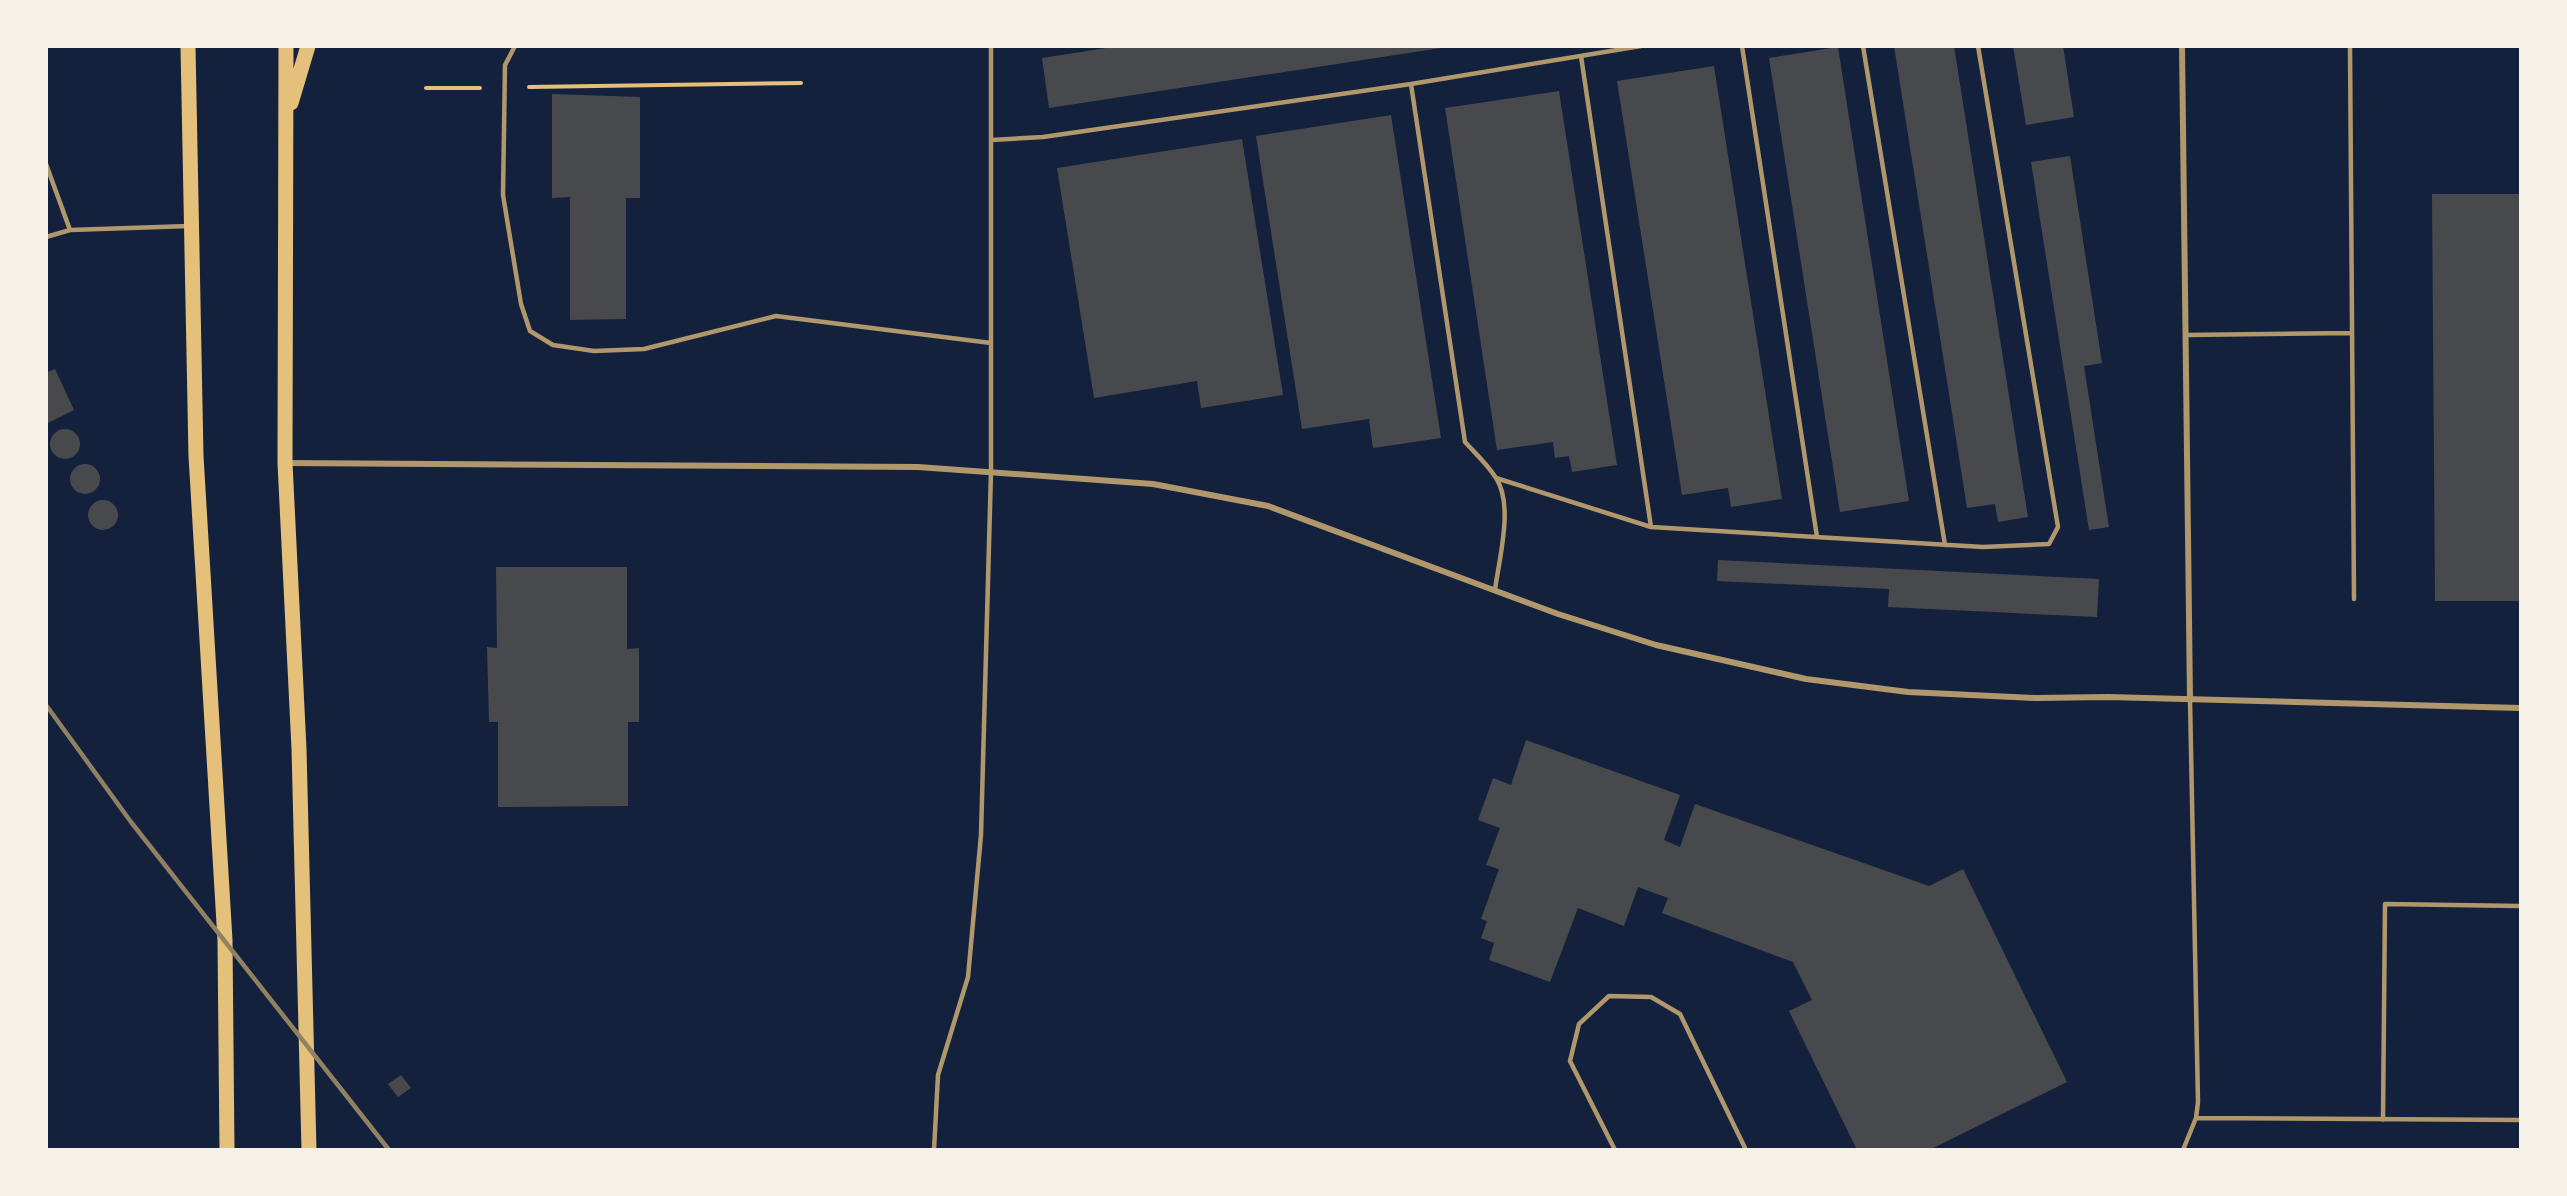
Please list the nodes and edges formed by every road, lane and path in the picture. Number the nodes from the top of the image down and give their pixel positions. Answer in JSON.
{"nodes":[{"id":1,"x":188,"y":46,"type":"edge"},
{"id":2,"x":286,"y":46,"type":"edge"},
{"id":3,"x":308,"y":46,"type":"edge"},
{"id":4,"x":515,"y":46,"type":"edge"},
{"id":5,"x":991,"y":46,"type":"edge"},
{"id":6,"x":1641,"y":46,"type":"edge"},
{"id":7,"x":1742,"y":46,"type":"edge"},
{"id":8,"x":1863,"y":46,"type":"edge"},
{"id":9,"x":1978,"y":46,"type":"edge"},
{"id":10,"x":2182,"y":46,"type":"edge"},
{"id":11,"x":2350,"y":46,"type":"edge"},
{"id":12,"x":1581,"y":56,"type":"junction"},
{"id":13,"x":483,"y":77,"type":"dead end"},
{"id":14,"x":801,"y":83,"type":"dead end"},
{"id":15,"x":1411,"y":84,"type":"junction"},
{"id":16,"x":529,"y":87,"type":"dead end"},
{"id":17,"x":426,"y":88,"type":"dead end"},
{"id":18,"x":286,"y":120,"type":"junction"},
{"id":19,"x":992,"y":140,"type":"junction"},
{"id":20,"x":46,"y":164,"type":"edge"},
{"id":21,"x":192,"y":226,"type":"junction"},
{"id":22,"x":70,"y":230,"type":"junction"},
{"id":23,"x":46,"y":237,"type":"edge"},
{"id":24,"x":2351,"y":333,"type":"junction"},
{"id":25,"x":2186,"y":335,"type":"junction"},
{"id":26,"x":991,"y":343,"type":"junction"},
{"id":27,"x":285,"y":463,"type":"junction"},
{"id":28,"x":991,"y":472,"type":"junction"},
{"id":29,"x":1496,"y":478,"type":"junction"},
{"id":30,"x":1651,"y":527,"type":"junction"},
{"id":31,"x":1817,"y":537,"type":"junction"},
{"id":32,"x":1945,"y":544,"type":"junction"},
{"id":33,"x":1495,"y":590,"type":"junction"},
{"id":34,"x":2354,"y":599,"type":"dead end"},
{"id":35,"x":2190,"y":699,"type":"junction"},
{"id":36,"x":2520,"y":708,"type":"edge"},
{"id":37,"x":2520,"y":906,"type":"edge"},
{"id":38,"x":2196,"y":1118,"type":"junction"},
{"id":39,"x":2383,"y":1120,"type":"junction"},
{"id":40,"x":2520,"y":1120,"type":"edge"},
{"id":41,"x":227,"y":1149,"type":"edge"},
{"id":42,"x":309,"y":1149,"type":"edge"},
{"id":43,"x":934,"y":1149,"type":"edge"},
{"id":44,"x":1616,"y":1149,"type":"edge"},
{"id":45,"x":1746,"y":1149,"type":"edge"},
{"id":46,"x":2183,"y":1149,"type":"edge"}],
"edges":[{"from":1,"to":21,"type":"main road"},
{"from":2,"to":18,"type":"main road"},
{"from":3,"to":18,"type":"main road"},
{"from":4,"to":26,"type":"lane"},
{"from":5,"to":19,"type":"lane"},
{"from":6,"to":12,"type":"lane"},
{"from":7,"to":31,"type":"lane"},
{"from":8,"to":32,"type":"lane"},
{"from":9,"to":32,"type":"lane"},
{"from":10,"to":25,"type":"street"},
{"from":11,"to":24,"type":"lane"},
{"from":12,"to":15,"type":"lane"},
{"from":12,"to":30,"type":"lane"},
{"from":13,"to":17,"type":"path"},
{"from":14,"to":16,"type":"path"},
{"from":15,"to":19,"type":"lane"},
{"from":15,"to":29,"type":"lane"},
{"from":18,"to":27,"type":"main road"},
{"from":19,"to":26,"type":"lane"},
{"from":20,"to":22,"type":"lane"},
{"from":21,"to":22,"type":"lane"},
{"from":21,"to":41,"type":"main road"},
{"from":22,"to":23,"type":"lane"},
{"from":24,"to":25,"type":"lane"},
{"from":24,"to":34,"type":"lane"},
{"from":25,"to":35,"type":"street"},
{"from":26,"to":28,"type":"lane"},
{"from":27,"to":28,"type":"street"},
{"from":27,"to":42,"type":"main road"},
{"from":28,"to":33,"type":"street"},
{"from":28,"to":43,"type":"lane"},
{"from":29,"to":30,"type":"lane"},
{"from":29,"to":33,"type":"lane"},
{"from":30,"to":31,"type":"lane"},
{"from":31,"to":32,"type":"lane"},
{"from":33,"to":35,"type":"street"},
{"from":35,"to":36,"type":"street"},
{"from":35,"to":38,"type":"lane"},
{"from":37,"to":39,"type":"lane"},
{"from":38,"to":39,"type":"lane"},
{"from":38,"to":46,"type":"lane"},
{"from":39,"to":40,"type":"lane"},
{"from":44,"to":45,"type":"lane"}]}
